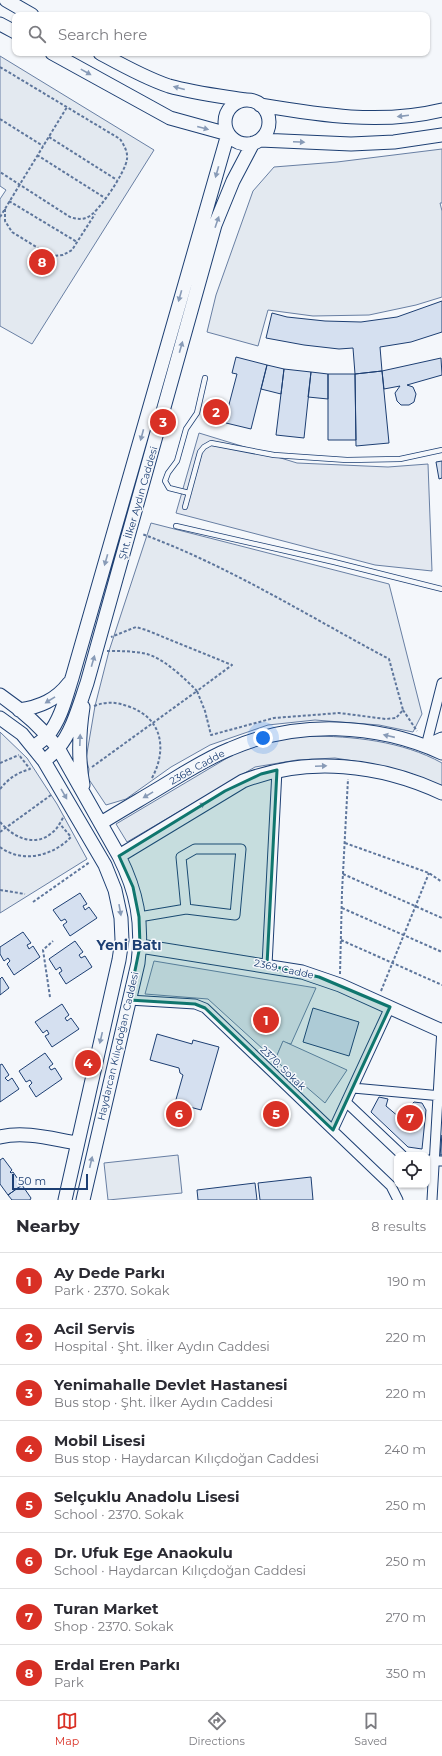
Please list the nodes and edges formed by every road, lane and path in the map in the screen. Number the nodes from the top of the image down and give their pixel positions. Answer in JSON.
{"nodes":[{"id":1,"x":6,"y":0,"type":"edge"},
{"id":2,"x":27,"y":12,"type":"edge"},
{"id":3,"x":0,"y":24,"type":"edge"},
{"id":4,"x":12,"y":30,"type":"edge"},
{"id":5,"x":57,"y":56,"type":"edge"},
{"id":6,"x":106,"y":56,"type":"edge"},
{"id":7,"x":0,"y":67,"type":"edge"},
{"id":8,"x":245,"y":100,"type":"junction"},
{"id":9,"x":260,"y":105,"type":"junction"},
{"id":10,"x":67,"y":107,"type":"junction"},
{"id":11,"x":442,"y":110,"type":"edge"},
{"id":12,"x":0,"y":119,"type":"edge"},
{"id":13,"x":228,"y":134,"type":"junction"},
{"id":14,"x":442,"y":135,"type":"edge"},
{"id":15,"x":49,"y":137,"type":"junction"},
{"id":16,"x":257,"y":142,"type":"junction"},
{"id":17,"x":43,"y":146,"type":"junction"},
{"id":18,"x":37,"y":155,"type":"junction"},
{"id":19,"x":0,"y":172,"type":"edge"},
{"id":20,"x":117,"y":180,"type":"junction"},
{"id":21,"x":20,"y":185,"type":"junction"},
{"id":22,"x":105,"y":198,"type":"junction"},
{"id":23,"x":9,"y":201,"type":"junction"},
{"id":24,"x":5,"y":209,"type":"junction"},
{"id":25,"x":97,"y":211,"type":"junction"},
{"id":26,"x":0,"y":217,"type":"edge"},
{"id":27,"x":77,"y":243,"type":"junction"},
{"id":28,"x":160,"y":368,"type":"junction"},
{"id":29,"x":174,"y":372,"type":"junction"},
{"id":30,"x":205,"y":378,"type":"dead end"},
{"id":31,"x":442,"y":450,"type":"edge"},
{"id":32,"x":189,"y":492,"type":"junction"},
{"id":33,"x":185,"y":506,"type":"dead end"},
{"id":34,"x":176,"y":526,"type":"dead end"},
{"id":35,"x":142,"y":534,"type":"dead end"},
{"id":36,"x":442,"y":589,"type":"edge"},
{"id":37,"x":111,"y":637,"type":"dead end"},
{"id":38,"x":106,"y":651,"type":"dead end"},
{"id":39,"x":72,"y":678,"type":"junction"},
{"id":40,"x":87,"y":683,"type":"junction"},
{"id":41,"x":442,"y":683,"type":"edge"},
{"id":42,"x":197,"y":692,"type":"junction"},
{"id":43,"x":0,"y":695,"type":"edge"},
{"id":44,"x":91,"y":708,"type":"dead end"},
{"id":45,"x":20,"y":710,"type":"junction"},
{"id":46,"x":403,"y":710,"type":"junction"},
{"id":47,"x":0,"y":718,"type":"edge"},
{"id":48,"x":153,"y":723,"type":"junction"},
{"id":49,"x":48,"y":735,"type":"junction"},
{"id":50,"x":442,"y":738,"type":"edge"},
{"id":51,"x":426,"y":746,"type":"junction"},
{"id":52,"x":58,"y":748,"type":"junction"},
{"id":53,"x":28,"y":750,"type":"junction"},
{"id":54,"x":442,"y":753,"type":"edge"},
{"id":55,"x":19,"y":755,"type":"junction"},
{"id":56,"x":44,"y":760,"type":"junction"},
{"id":57,"x":0,"y":764,"type":"edge"},
{"id":58,"x":348,"y":766,"type":"junction"},
{"id":59,"x":89,"y":769,"type":"dead end"},
{"id":60,"x":277,"y":770,"type":"junction"},
{"id":61,"x":152,"y":778,"type":"dead end"},
{"id":62,"x":0,"y":788,"type":"edge"},
{"id":63,"x":54,"y":792,"type":"dead end"},
{"id":64,"x":84,"y":793,"type":"junction"},
{"id":65,"x":442,"y":793,"type":"edge"},
{"id":66,"x":66,"y":811,"type":"dead end"},
{"id":67,"x":0,"y":822,"type":"edge"},
{"id":68,"x":59,"y":823,"type":"junction"},
{"id":69,"x":101,"y":823,"type":"junction"},
{"id":70,"x":5,"y":828,"type":"junction"},
{"id":71,"x":0,"y":832,"type":"edge"},
{"id":72,"x":344,"y":843,"type":"junction"},
{"id":73,"x":0,"y":847,"type":"edge"},
{"id":74,"x":100,"y":856,"type":"junction"},
{"id":75,"x":119,"y":856,"type":"junction"},
{"id":76,"x":429,"y":873,"type":"junction"},
{"id":77,"x":343,"y":874,"type":"junction"},
{"id":78,"x":442,"y":882,"type":"edge"},
{"id":79,"x":0,"y":890,"type":"edge"},
{"id":80,"x":25,"y":894,"type":"dead end"},
{"id":81,"x":33,"y":902,"type":"dead end"},
{"id":82,"x":415,"y":906,"type":"junction"},
{"id":83,"x":342,"y":908,"type":"junction"},
{"id":84,"x":186,"y":909,"type":"junction"},
{"id":85,"x":140,"y":918,"type":"junction"},
{"id":86,"x":442,"y":918,"type":"edge"},
{"id":87,"x":404,"y":935,"type":"junction"},
{"id":88,"x":341,"y":940,"type":"junction"},
{"id":89,"x":53,"y":941,"type":"dead end"},
{"id":90,"x":140,"y":946,"type":"junction"},
{"id":91,"x":442,"y":952,"type":"edge"},
{"id":92,"x":392,"y":963,"type":"junction"},
{"id":93,"x":267,"y":965,"type":"junction"},
{"id":94,"x":340,"y":985,"type":"junction"},
{"id":95,"x":442,"y":985,"type":"edge"},
{"id":96,"x":50,"y":998,"type":"dead end"},
{"id":97,"x":129,"y":1000,"type":"junction"},
{"id":98,"x":377,"y":1001,"type":"junction"},
{"id":99,"x":390,"y":1007,"type":"junction"},
{"id":100,"x":442,"y":1030,"type":"edge"},
{"id":101,"x":353,"y":1088,"type":"junction"},
{"id":102,"x":440,"y":1096,"type":"edge"},
{"id":103,"x":346,"y":1102,"type":"junction"},
{"id":104,"x":333,"y":1130,"type":"junction"},
{"id":105,"x":0,"y":1137,"type":"edge"},
{"id":106,"x":77,"y":1143,"type":"junction"},
{"id":107,"x":399,"y":1152,"type":"edge"},
{"id":108,"x":435,"y":1161,"type":"edge"},
{"id":109,"x":65,"y":1200,"type":"edge"},
{"id":110,"x":83,"y":1200,"type":"edge"},
{"id":111,"x":398,"y":1200,"type":"edge"},
{"id":112,"x":432,"y":1200,"type":"edge"}],
"edges":[{"from":1,"to":2,"type":"main road"},
{"from":3,"to":4,"type":"main road"},
{"from":5,"to":13,"type":"main road","one_way":true},
{"from":8,"to":6,"type":"main road","one_way":true},
{"from":7,"to":10,"type":"path"},
{"from":8,"to":9,"type":"main road"},
{"from":8,"to":13,"type":"main road"},
{"from":11,"to":9,"type":"main road","one_way":true},
{"from":9,"to":16,"type":"main road"},
{"from":10,"to":15,"type":"path"},
{"from":10,"to":20,"type":"path"},
{"from":12,"to":17,"type":"path"},
{"from":13,"to":16,"type":"main road"},
{"from":13,"to":28,"type":"main road","name":"Şht. İlker Aydın Caddesi","one_way":true},
{"from":16,"to":14,"type":"main road","one_way":true},
{"from":15,"to":17,"type":"path"},
{"from":15,"to":20,"type":"path"},
{"from":29,"to":16,"type":"main road","name":"Şht. İlker Aydın Caddesi","one_way":true},
{"from":17,"to":18,"type":"path"},
{"from":18,"to":21,"type":"path"},
{"from":18,"to":22,"type":"path"},
{"from":19,"to":21,"type":"path"},
{"from":20,"to":22,"type":"path"},
{"from":21,"to":23,"type":"path"},
{"from":21,"to":25,"type":"path"},
{"from":22,"to":25,"type":"path"},
{"from":23,"to":24,"type":"path"},
{"from":23,"to":27,"type":"path"},
{"from":24,"to":26,"type":"path"},
{"from":24,"to":27,"type":"path"},
{"from":25,"to":27,"type":"path"},
{"from":28,"to":29,"type":"main road"},
{"from":28,"to":39,"type":"main road","name":"Şht. İlker Aydın Caddesi","one_way":true},
{"from":40,"to":29,"type":"main road","name":"Şht. İlker Aydın Caddesi","one_way":true},
{"from":30,"to":32,"type":"lane"},
{"from":31,"to":32,"type":"lane"},
{"from":32,"to":33,"type":"lane"},
{"from":34,"to":36,"type":"lane"},
{"from":35,"to":46,"type":"path"},
{"from":37,"to":42,"type":"path"},
{"from":38,"to":42,"type":"path"},
{"from":39,"to":45,"type":"main road","one_way":true},
{"from":39,"to":49,"type":"main road","name":"Şht. İlker Aydın Caddesi"},
{"from":40,"to":52,"type":"main road","name":"Şht. İlker Aydın Caddesi"},
{"from":64,"to":40,"type":"main road","one_way":true},
{"from":41,"to":51,"type":"street"},
{"from":42,"to":46,"type":"path"},
{"from":42,"to":48,"type":"path"},
{"from":43,"to":45,"type":"main road","name":"Haydarcan Kılıçdoğan Caddesi"},
{"from":44,"to":48,"type":"path"},
{"from":45,"to":49,"type":"main road","name":"Haydarcan Kılıçdoğan Caddesi"},
{"from":46,"to":51,"type":"path"},
{"from":47,"to":53,"type":"main road","name":"Haydarcan Kılıçdoğan Caddesi"},
{"from":48,"to":59,"type":"path"},
{"from":48,"to":61,"type":"path"},
{"from":49,"to":52,"type":"main road","name":"Haydarcan Kılıçdoğan Caddesi"},
{"from":49,"to":53,"type":"main road"},
{"from":50,"to":51,"type":"main road"},
{"from":51,"to":54,"type":"main road","name":"2368. Cadde"},
{"from":51,"to":69,"type":"main road","name":"2368. Cadde","one_way":true},
{"from":52,"to":56,"type":"main road","name":"Şht. İlker Aydın Caddesi"},
{"from":52,"to":64,"type":"main road","name":"Haydarcan Kılıçdoğan Caddesi"},
{"from":53,"to":55,"type":"path"},
{"from":53,"to":56,"type":"main road","name":"Haydarcan Kılıçdoğan Caddesi"},
{"from":55,"to":57,"type":"path"},
{"from":55,"to":62,"type":"path"},
{"from":56,"to":74,"type":"main road","name":"Haydarcan Kılıçdoğan Caddesi","one_way":true},
{"from":60,"to":58,"type":"main road","one_way":true},
{"from":58,"to":65,"type":"main road"},
{"from":58,"to":72,"type":"path"},
{"from":75,"to":60,"type":"main road","one_way":true},
{"from":60,"to":93,"type":"street"},
{"from":63,"to":70,"type":"path"},
{"from":64,"to":69,"type":"main road","name":"Haydarcan Kılıçdoğan Caddesi"},
{"from":66,"to":68,"type":"path"},
{"from":67,"to":70,"type":"path"},
{"from":68,"to":70,"type":"path"},
{"from":68,"to":73,"type":"path"},
{"from":69,"to":75,"type":"main road","name":"Haydarcan Kılıçdoğan Caddesi"},
{"from":70,"to":71,"type":"path"},
{"from":72,"to":76,"type":"path"},
{"from":72,"to":77,"type":"path"},
{"from":74,"to":81,"type":"path"},
{"from":74,"to":106,"type":"main road","name":"Haydarcan Kılıçdoğan Caddesi","one_way":true},
{"from":75,"to":85,"type":"main road","name":"Haydarcan Kılıçdoğan Caddesi"},
{"from":76,"to":78,"type":"path"},
{"from":76,"to":82,"type":"path"},
{"from":77,"to":82,"type":"path"},
{"from":77,"to":83,"type":"path"},
{"from":79,"to":80,"type":"path"},
{"from":82,"to":86,"type":"path"},
{"from":82,"to":87,"type":"path"},
{"from":83,"to":87,"type":"path"},
{"from":83,"to":88,"type":"path"},
{"from":84,"to":84,"type":"street"},
{"from":84,"to":85,"type":"street"},
{"from":85,"to":90,"type":"main road","name":"Haydarcan Kılıçdoğan Caddesi"},
{"from":87,"to":91,"type":"path"},
{"from":87,"to":92,"type":"path"},
{"from":88,"to":92,"type":"path"},
{"from":88,"to":94,"type":"path"},
{"from":89,"to":96,"type":"path"},
{"from":90,"to":93,"type":"main road","name":"2369. Cadde"},
{"from":90,"to":97,"type":"main road","name":"Haydarcan Kılıçdoğan Caddesi"},
{"from":92,"to":95,"type":"path"},
{"from":92,"to":98,"type":"path"},
{"from":93,"to":94,"type":"main road","name":"2369. Cadde"},
{"from":94,"to":98,"type":"main road","name":"2369. Cadde"},
{"from":97,"to":104,"type":"street","name":"2370. Sokak"},
{"from":110,"to":97,"type":"main road","name":"Haydarcan Kılıçdoğan Caddesi","one_way":true},
{"from":98,"to":99,"type":"main road","name":"2369. Cadde"},
{"from":99,"to":100,"type":"main road","name":"2369. Cadde"},
{"from":99,"to":101,"type":"street"},
{"from":100,"to":102,"type":"street"},
{"from":101,"to":102,"type":"street"},
{"from":101,"to":103,"type":"street"},
{"from":102,"to":108,"type":"street"},
{"from":103,"to":104,"type":"street"},
{"from":103,"to":107,"type":"street"},
{"from":104,"to":111,"type":"street","name":"2370. Sokak"},
{"from":105,"to":106,"type":"main road"},
{"from":106,"to":109,"type":"main road","name":"Haydarcan Kılıçdoğan Caddesi"},
{"from":108,"to":112,"type":"street"}]}
